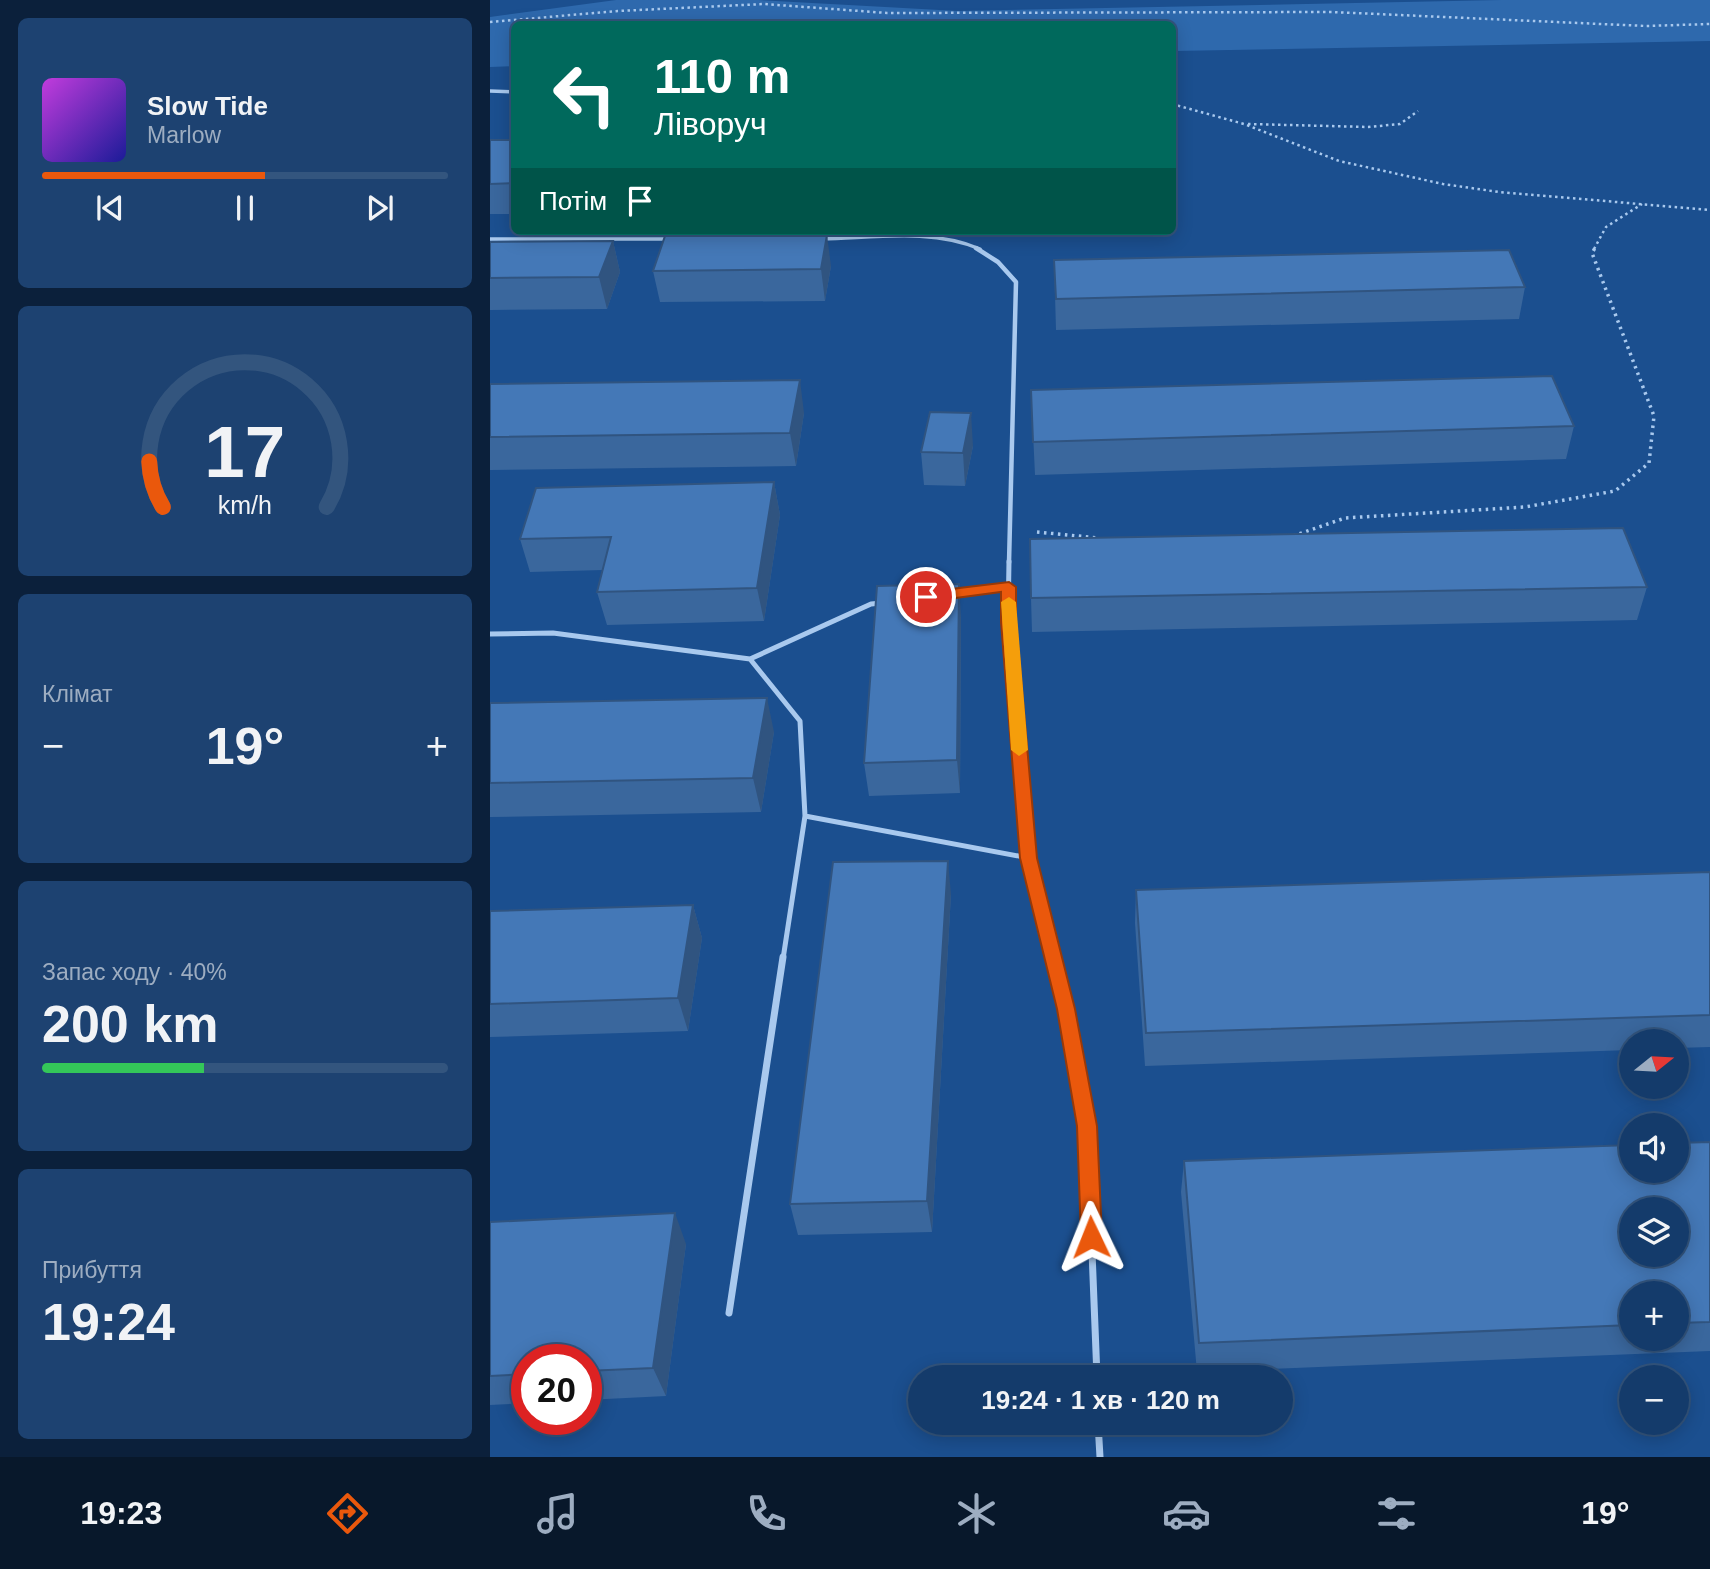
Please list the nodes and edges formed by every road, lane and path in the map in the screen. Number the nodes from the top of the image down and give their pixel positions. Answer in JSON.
{"nodes":[{"id":1,"x":490,"y":22,"type":"edge"},
{"id":2,"x":1710,"y":24,"type":"edge"},
{"id":3,"x":490,"y":91,"type":"edge"},
{"id":4,"x":511,"y":92,"type":"edge"},
{"id":5,"x":1176,"y":105,"type":"edge"},
{"id":6,"x":1418,"y":111,"type":"dead end"},
{"id":7,"x":1244,"y":124,"type":"junction"},
{"id":8,"x":1642,"y":204,"type":"junction"},
{"id":9,"x":1710,"y":210,"type":"edge"},
{"id":10,"x":652,"y":235,"type":"edge"},
{"id":11,"x":490,"y":239,"type":"edge"},
{"id":12,"x":647,"y":239,"type":"junction"},
{"id":13,"x":674,"y":239,"type":"edge"},
{"id":14,"x":810,"y":239,"type":"edge"},
{"id":15,"x":1010,"y":529,"type":"junction"},
{"id":16,"x":1288,"y":537,"type":"edge"},
{"id":17,"x":1105,"y":539,"type":"edge"},
{"id":18,"x":1009,"y":587,"type":"junction"},
{"id":19,"x":940,"y":596,"type":"edge"},
{"id":20,"x":884,"y":603,"type":"edge"},
{"id":21,"x":490,"y":634,"type":"edge"},
{"id":22,"x":750,"y":659,"type":"junction"},
{"id":23,"x":805,"y":816,"type":"junction"},
{"id":24,"x":1029,"y":858,"type":"junction"},
{"id":25,"x":729,"y":1313,"type":"dead end"},
{"id":26,"x":1097,"y":1365,"type":"edge"},
{"id":27,"x":1099,"y":1435,"type":"edge"},
{"id":28,"x":1100,"y":1457,"type":"edge"}],
"edges":[{"from":1,"to":2,"type":"path"},
{"from":3,"to":4,"type":"lane"},
{"from":5,"to":7,"type":"path"},
{"from":6,"to":7,"type":"path"},
{"from":7,"to":8,"type":"path"},
{"from":8,"to":9,"type":"path"},
{"from":8,"to":16,"type":"path"},
{"from":10,"to":12,"type":"lane"},
{"from":11,"to":12,"type":"lane"},
{"from":12,"to":13,"type":"lane"},
{"from":14,"to":15,"type":"lane"},
{"from":15,"to":17,"type":"path"},
{"from":15,"to":18,"type":"lane"},
{"from":18,"to":19,"type":"lane"},
{"from":18,"to":24,"type":"lane"},
{"from":20,"to":22,"type":"lane"},
{"from":21,"to":22,"type":"lane"},
{"from":22,"to":23,"type":"lane"},
{"from":23,"to":24,"type":"lane"},
{"from":23,"to":25,"type":"lane"},
{"from":24,"to":26,"type":"lane"},
{"from":27,"to":28,"type":"lane"}]}
